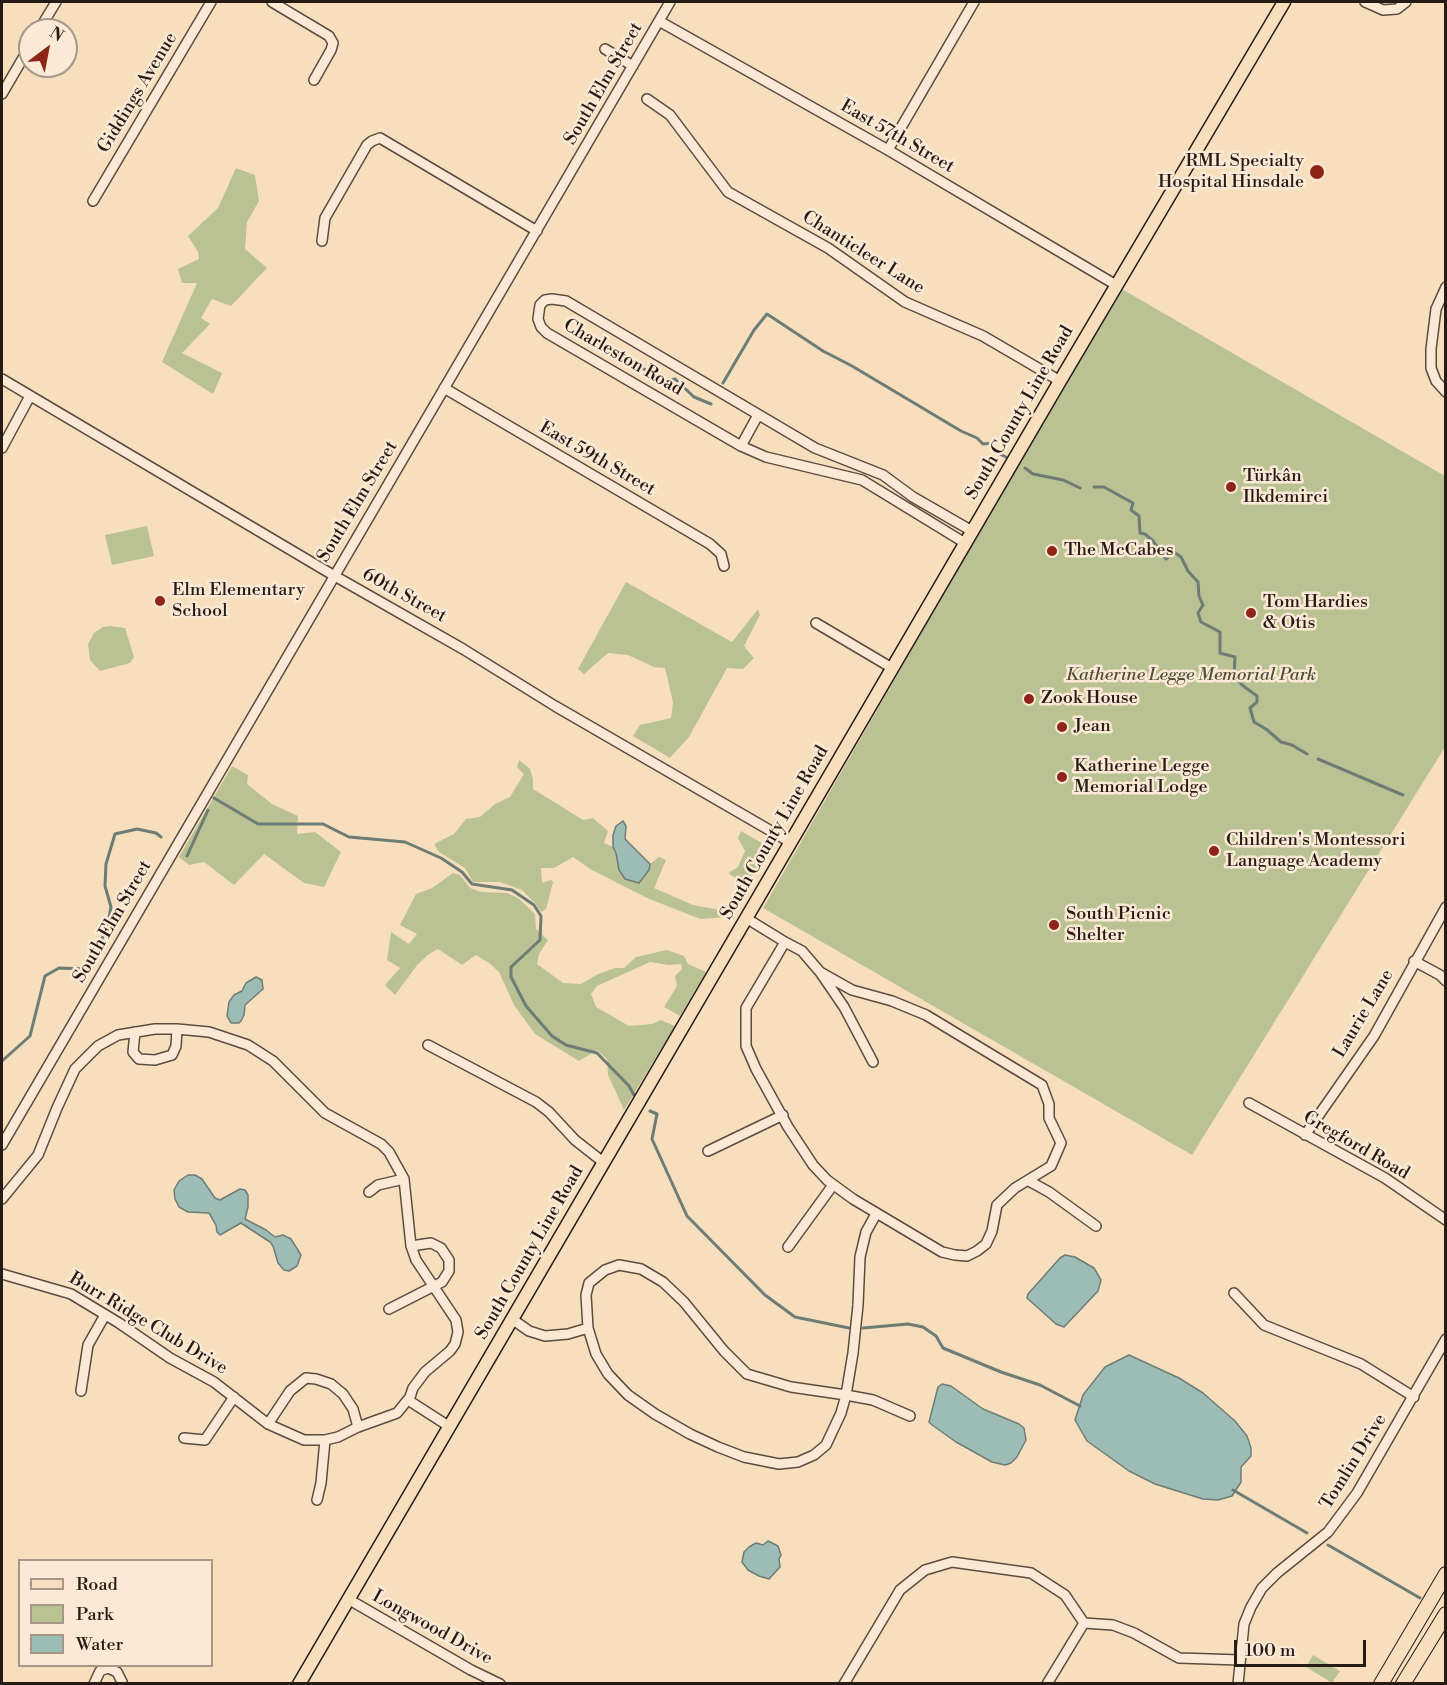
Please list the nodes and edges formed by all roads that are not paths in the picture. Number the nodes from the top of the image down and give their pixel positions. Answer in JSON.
{"nodes":[{"id":1,"x":56,"y":2,"type":"edge"},
{"id":2,"x":211,"y":2,"type":"edge"},
{"id":3,"x":272,"y":2,"type":"edge"},
{"id":4,"x":670,"y":2,"type":"edge"},
{"id":5,"x":974,"y":2,"type":"edge"},
{"id":6,"x":1284,"y":2,"type":"edge"},
{"id":7,"x":1365,"y":2,"type":"edge"},
{"id":8,"x":1406,"y":2,"type":"edge"},
{"id":9,"x":46,"y":18,"type":"edge"},
{"id":10,"x":659,"y":21,"type":"junction"},
{"id":11,"x":605,"y":49,"type":"dead end"},
{"id":12,"x":633,"y":66,"type":"junction"},
{"id":13,"x":18,"y":67,"type":"edge"},
{"id":14,"x":314,"y":80,"type":"dead end"},
{"id":15,"x":2,"y":94,"type":"edge"},
{"id":16,"x":647,"y":99,"type":"dead end"},
{"id":17,"x":888,"y":150,"type":"junction"},
{"id":18,"x":93,"y":201,"type":"dead end"},
{"id":19,"x":537,"y":231,"type":"junction"},
{"id":20,"x":322,"y":241,"type":"dead end"},
{"id":21,"x":1116,"y":285,"type":"junction"},
{"id":22,"x":1446,"y":287,"type":"edge"},
{"id":23,"x":2,"y":379,"type":"edge"},
{"id":24,"x":1060,"y":381,"type":"junction"},
{"id":25,"x":444,"y":388,"type":"junction"},
{"id":26,"x":1446,"y":392,"type":"edge"},
{"id":27,"x":30,"y":396,"type":"junction"},
{"id":28,"x":758,"y":415,"type":"junction"},
{"id":29,"x":741,"y":446,"type":"junction"},
{"id":30,"x":2,"y":448,"type":"edge"},
{"id":31,"x":972,"y":531,"type":"junction"},
{"id":32,"x":965,"y":543,"type":"junction"},
{"id":33,"x":724,"y":566,"type":"dead end"},
{"id":34,"x":333,"y":575,"type":"junction"},
{"id":35,"x":816,"y":623,"type":"dead end"},
{"id":36,"x":892,"y":668,"type":"junction"},
{"id":37,"x":790,"y":842,"type":"junction"},
{"id":38,"x":1446,"y":907,"type":"edge"},
{"id":39,"x":746,"y":918,"type":"junction"},
{"id":40,"x":785,"y":942,"type":"junction"},
{"id":41,"x":1414,"y":961,"type":"junction"},
{"id":42,"x":820,"y":972,"type":"junction"},
{"id":43,"x":1446,"y":981,"type":"edge"},
{"id":44,"x":852,"y":990,"type":"junction"},
{"id":45,"x":844,"y":1007,"type":"junction"},
{"id":46,"x":177,"y":1029,"type":"junction"},
{"id":47,"x":135,"y":1032,"type":"junction"},
{"id":48,"x":428,"y":1045,"type":"dead end"},
{"id":49,"x":873,"y":1062,"type":"dead end"},
{"id":50,"x":1249,"y":1103,"type":"dead end"},
{"id":51,"x":783,"y":1115,"type":"junction"},
{"id":52,"x":1305,"y":1135,"type":"junction"},
{"id":53,"x":2,"y":1145,"type":"edge"},
{"id":54,"x":708,"y":1151,"type":"dead end"},
{"id":55,"x":603,"y":1162,"type":"junction"},
{"id":56,"x":404,"y":1179,"type":"junction"},
{"id":57,"x":1029,"y":1181,"type":"junction"},
{"id":58,"x":833,"y":1185,"type":"junction"},
{"id":59,"x":369,"y":1192,"type":"dead end"},
{"id":60,"x":2,"y":1199,"type":"edge"},
{"id":61,"x":876,"y":1214,"type":"junction"},
{"id":62,"x":1446,"y":1220,"type":"edge"},
{"id":63,"x":1096,"y":1226,"type":"dead end"},
{"id":64,"x":411,"y":1246,"type":"junction"},
{"id":65,"x":788,"y":1247,"type":"dead end"},
{"id":66,"x":2,"y":1274,"type":"edge"},
{"id":67,"x":433,"y":1286,"type":"junction"},
{"id":68,"x":1234,"y":1293,"type":"dead end"},
{"id":69,"x":389,"y":1309,"type":"dead end"},
{"id":70,"x":105,"y":1315,"type":"junction"},
{"id":71,"x":512,"y":1319,"type":"junction"},
{"id":72,"x":588,"y":1328,"type":"junction"},
{"id":73,"x":1446,"y":1340,"type":"edge"},
{"id":74,"x":81,"y":1391,"type":"dead end"},
{"id":75,"x":846,"y":1395,"type":"junction"},
{"id":76,"x":234,"y":1397,"type":"junction"},
{"id":77,"x":1414,"y":1397,"type":"junction"},
{"id":78,"x":408,"y":1400,"type":"junction"},
{"id":79,"x":910,"y":1416,"type":"dead end"},
{"id":80,"x":268,"y":1424,"type":"junction"},
{"id":81,"x":358,"y":1427,"type":"junction"},
{"id":82,"x":450,"y":1427,"type":"junction"},
{"id":83,"x":184,"y":1438,"type":"dead end"},
{"id":84,"x":325,"y":1440,"type":"junction"},
{"id":85,"x":317,"y":1500,"type":"dead end"},
{"id":86,"x":1446,"y":1574,"type":"edge"},
{"id":87,"x":348,"y":1599,"type":"junction"},
{"id":88,"x":1446,"y":1614,"type":"edge"},
{"id":89,"x":1088,"y":1623,"type":"junction"},
{"id":90,"x":1240,"y":1660,"type":"junction"},
{"id":91,"x":94,"y":1683,"type":"edge"},
{"id":92,"x":121,"y":1683,"type":"edge"},
{"id":93,"x":299,"y":1683,"type":"edge"},
{"id":94,"x":500,"y":1683,"type":"edge"},
{"id":95,"x":844,"y":1683,"type":"edge"},
{"id":96,"x":1047,"y":1683,"type":"edge"},
{"id":97,"x":1238,"y":1683,"type":"edge"},
{"id":98,"x":1381,"y":1683,"type":"edge"},
{"id":99,"x":1403,"y":1683,"type":"edge"}],
"edges":[{"from":1,"to":9,"type":"street"},
{"from":2,"to":18,"type":"street","name":"Giddings Avenue"},
{"from":3,"to":14,"type":"street"},
{"from":4,"to":10,"type":"street","name":"South Elm Street"},
{"from":5,"to":17,"type":"street"},
{"from":6,"to":21,"type":"main road","name":"South County Line Road"},
{"from":7,"to":8,"type":"street"},
{"from":10,"to":12,"type":"street","name":"South Elm Street"},
{"from":10,"to":17,"type":"street","name":"East 57th Street"},
{"from":11,"to":12,"type":"street"},
{"from":12,"to":19,"type":"street","name":"South Elm Street"},
{"from":13,"to":15,"type":"street"},
{"from":16,"to":24,"type":"street","name":"Chanticleer Lane"},
{"from":17,"to":21,"type":"street","name":"East 57th Street"},
{"from":19,"to":20,"type":"street"},
{"from":19,"to":25,"type":"street","name":"South Elm Street"},
{"from":21,"to":24,"type":"main road","name":"South County Line Road"},
{"from":22,"to":26,"type":"street"},
{"from":23,"to":27,"type":"street","name":"60th Street"},
{"from":24,"to":31,"type":"main road","name":"South County Line Road"},
{"from":25,"to":33,"type":"street","name":"East 59th Street"},
{"from":25,"to":34,"type":"street","name":"South Elm Street"},
{"from":27,"to":30,"type":"street"},
{"from":27,"to":34,"type":"street","name":"60th Street"},
{"from":28,"to":29,"type":"street"},
{"from":28,"to":29,"type":"street","name":"Charleston Road"},
{"from":28,"to":31,"type":"street","name":"Charleston Road"},
{"from":29,"to":32,"type":"street","name":"Charleston Road"},
{"from":31,"to":32,"type":"main road","name":"South County Line Road"},
{"from":32,"to":36,"type":"main road","name":"South County Line Road"},
{"from":34,"to":37,"type":"street","name":"60th Street"},
{"from":34,"to":53,"type":"street","name":"South Elm Street"},
{"from":35,"to":36,"type":"street"},
{"from":36,"to":37,"type":"main road","name":"South County Line Road"},
{"from":37,"to":39,"type":"main road","name":"South County Line Road"},
{"from":38,"to":41,"type":"street","name":"Laurie Lane"},
{"from":39,"to":40,"type":"street"},
{"from":39,"to":55,"type":"main road","name":"South County Line Road"},
{"from":40,"to":42,"type":"street"},
{"from":40,"to":51,"type":"street"},
{"from":41,"to":43,"type":"street"},
{"from":41,"to":52,"type":"street","name":"Laurie Lane"},
{"from":42,"to":44,"type":"street"},
{"from":42,"to":45,"type":"street"},
{"from":44,"to":45,"type":"street"},
{"from":44,"to":57,"type":"street"},
{"from":45,"to":49,"type":"street"},
{"from":46,"to":47,"type":"street","name":"Burr Ridge Club Drive"},
{"from":46,"to":47,"type":"street"},
{"from":46,"to":56,"type":"street","name":"Burr Ridge Club Drive"},
{"from":47,"to":60,"type":"street","name":"Burr Ridge Club Drive"},
{"from":48,"to":55,"type":"street"},
{"from":50,"to":52,"type":"street","name":"Gregford Road"},
{"from":51,"to":54,"type":"street"},
{"from":51,"to":58,"type":"street"},
{"from":52,"to":62,"type":"street","name":"Gregford Road"},
{"from":55,"to":71,"type":"main road","name":"South County Line Road"},
{"from":56,"to":59,"type":"street"},
{"from":56,"to":64,"type":"street","name":"Burr Ridge Club Drive"},
{"from":57,"to":61,"type":"street"},
{"from":57,"to":63,"type":"street"},
{"from":58,"to":61,"type":"street"},
{"from":58,"to":65,"type":"street"},
{"from":61,"to":75,"type":"street"},
{"from":64,"to":67,"type":"street","name":"Burr Ridge Club Drive"},
{"from":64,"to":67,"type":"street"},
{"from":66,"to":70,"type":"street","name":"Burr Ridge Club Drive"},
{"from":67,"to":69,"type":"street"},
{"from":67,"to":78,"type":"street","name":"Burr Ridge Club Drive"},
{"from":68,"to":77,"type":"street"},
{"from":70,"to":74,"type":"street"},
{"from":70,"to":76,"type":"street","name":"Burr Ridge Club Drive"},
{"from":71,"to":72,"type":"street"},
{"from":71,"to":82,"type":"main road","name":"South County Line Road"},
{"from":72,"to":75,"type":"street"},
{"from":72,"to":75,"type":"street"},
{"from":73,"to":77,"type":"street","name":"Tomlin Drive"},
{"from":75,"to":79,"type":"street"},
{"from":76,"to":80,"type":"street","name":"Burr Ridge Club Drive"},
{"from":76,"to":83,"type":"street"},
{"from":77,"to":90,"type":"street","name":"Tomlin Drive"},
{"from":78,"to":81,"type":"street","name":"Burr Ridge Club Drive"},
{"from":78,"to":82,"type":"street"},
{"from":80,"to":81,"type":"street"},
{"from":80,"to":84,"type":"street","name":"Burr Ridge Club Drive"},
{"from":81,"to":84,"type":"street","name":"Burr Ridge Club Drive"},
{"from":82,"to":87,"type":"main road","name":"South County Line Road"},
{"from":84,"to":85,"type":"street"},
{"from":86,"to":98,"type":"highway"},
{"from":87,"to":93,"type":"main road","name":"South County Line Road"},
{"from":87,"to":94,"type":"street","name":"Longwood Drive"},
{"from":88,"to":99,"type":"highway"},
{"from":89,"to":90,"type":"street"},
{"from":89,"to":95,"type":"street"},
{"from":89,"to":96,"type":"street"},
{"from":90,"to":97,"type":"street","name":"Tomlin Drive"},
{"from":91,"to":92,"type":"street"}]}
